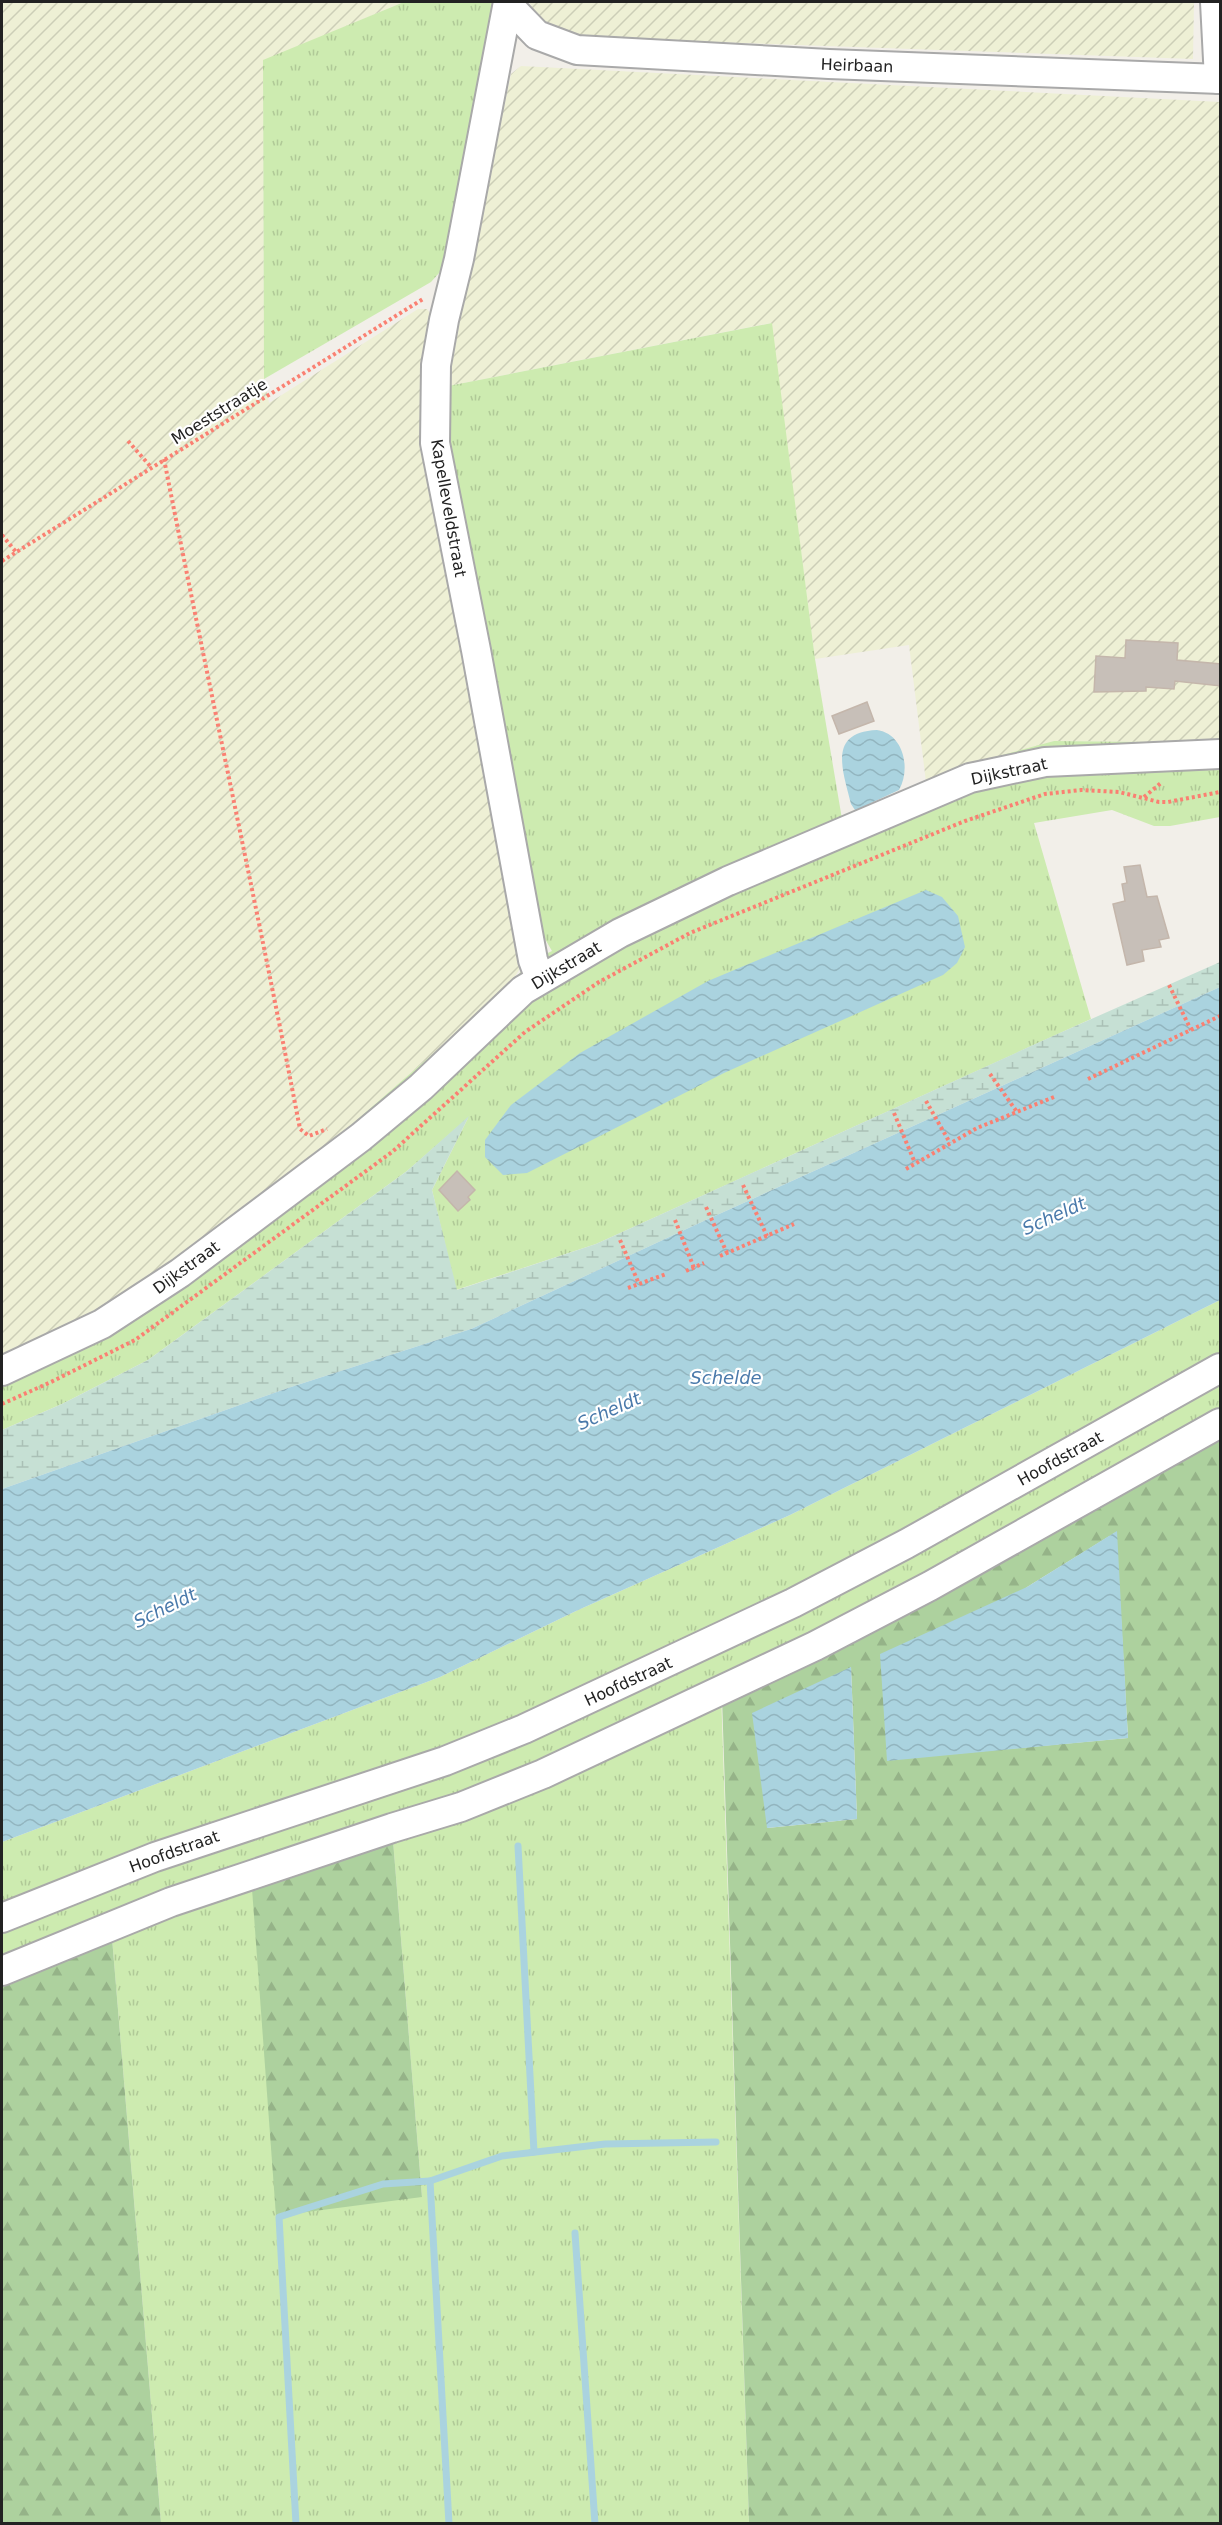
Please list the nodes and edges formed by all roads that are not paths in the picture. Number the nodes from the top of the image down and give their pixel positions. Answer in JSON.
{"nodes":[{"id":1,"x":1215,"y":2,"type":"edge"},
{"id":2,"x":509,"y":4,"type":"edge"},
{"id":3,"x":1220,"y":79,"type":"edge"},
{"id":4,"x":1221,"y":754,"type":"edge"},
{"id":5,"x":540,"y":979,"type":"junction"},
{"id":6,"x":1221,"y":1368,"type":"edge"},
{"id":7,"x":2,"y":1371,"type":"edge"},
{"id":8,"x":1221,"y":1423,"type":"edge"},
{"id":9,"x":2,"y":1917,"type":"edge"},
{"id":10,"x":2,"y":1971,"type":"edge"}],
"edges":[{"from":1,"to":3,"type":"street"},
{"from":2,"to":3,"type":"street","name":"Heirbaan"},
{"from":2,"to":5,"type":"street","name":"Kapelleveldstraat"},
{"from":4,"to":5,"type":"street","name":"Dijkstraat"},
{"from":5,"to":7,"type":"street","name":"Dijkstraat"},
{"from":6,"to":9,"type":"street","name":"Hoofdstraat"},
{"from":8,"to":10,"type":"street"}]}
